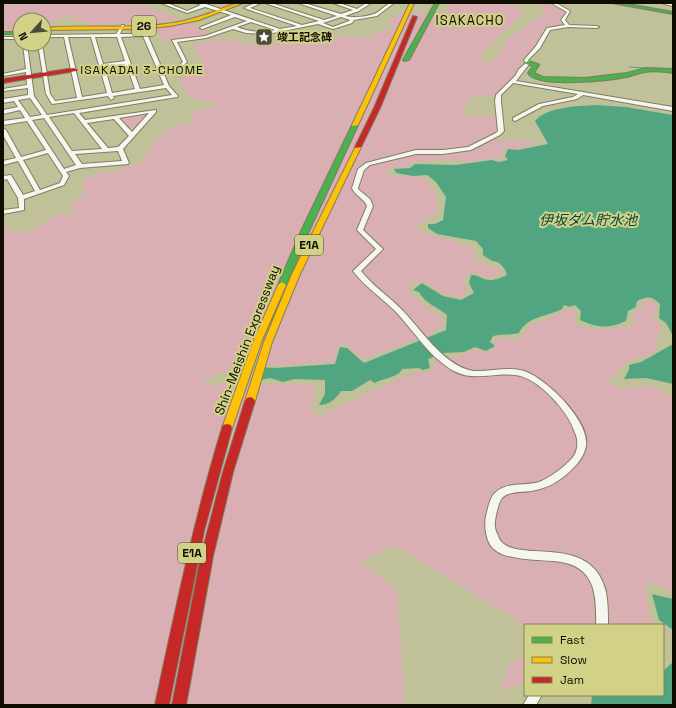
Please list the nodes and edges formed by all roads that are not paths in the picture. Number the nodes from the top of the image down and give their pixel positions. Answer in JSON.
{"nodes":[{"id":1,"x":163,"y":3,"type":"edge"},
{"id":2,"x":198,"y":3,"type":"edge"},
{"id":3,"x":212,"y":3,"type":"edge"},
{"id":4,"x":241,"y":3,"type":"edge"},
{"id":5,"x":259,"y":3,"type":"edge"},
{"id":6,"x":268,"y":3,"type":"edge"},
{"id":7,"x":300,"y":3,"type":"edge"},
{"id":8,"x":335,"y":3,"type":"edge"},
{"id":9,"x":369,"y":3,"type":"edge"},
{"id":10,"x":392,"y":3,"type":"edge"},
{"id":11,"x":405,"y":3,"type":"edge"},
{"id":12,"x":412,"y":3,"type":"edge"},
{"id":13,"x":420,"y":3,"type":"edge"},
{"id":14,"x":437,"y":3,"type":"edge"},
{"id":15,"x":445,"y":3,"type":"edge"},
{"id":16,"x":553,"y":3,"type":"edge"},
{"id":17,"x":614,"y":3,"type":"edge"},
{"id":18,"x":635,"y":3,"type":"edge"},
{"id":19,"x":644,"y":3,"type":"edge"},
{"id":20,"x":655,"y":3,"type":"edge"},
{"id":21,"x":665,"y":3,"type":"edge"},
{"id":22,"x":345,"y":4,"type":"edge"},
{"id":23,"x":205,"y":6,"type":"junction"},
{"id":24,"x":673,"y":8,"type":"edge"},
{"id":25,"x":220,"y":10,"type":"junction"},
{"id":26,"x":252,"y":10,"type":"junction"},
{"id":27,"x":358,"y":10,"type":"junction"},
{"id":28,"x":235,"y":16,"type":"junction"},
{"id":29,"x":341,"y":16,"type":"junction"},
{"id":30,"x":352,"y":19,"type":"junction"},
{"id":31,"x":250,"y":21,"type":"junction"},
{"id":32,"x":323,"y":21,"type":"junction"},
{"id":33,"x":317,"y":22,"type":"junction"},
{"id":34,"x":123,"y":26,"type":"junction"},
{"id":35,"x":301,"y":26,"type":"junction"},
{"id":36,"x":568,"y":26,"type":"junction"},
{"id":37,"x":232,"y":27,"type":"junction"},
{"id":38,"x":52,"y":28,"type":"edge"},
{"id":39,"x":597,"y":28,"type":"dead end"},
{"id":40,"x":278,"y":30,"type":"junction"},
{"id":41,"x":217,"y":33,"type":"junction"},
{"id":42,"x":119,"y":35,"type":"junction"},
{"id":43,"x":52,"y":36,"type":"edge"},
{"id":44,"x":66,"y":36,"type":"junction"},
{"id":45,"x":93,"y":36,"type":"junction"},
{"id":46,"x":394,"y":41,"type":"junction"},
{"id":47,"x":415,"y":44,"type":"junction"},
{"id":48,"x":26,"y":52,"type":"edge"},
{"id":49,"x":41,"y":52,"type":"edge"},
{"id":50,"x":528,"y":63,"type":"junction"},
{"id":51,"x":74,"y":70,"type":"junction"},
{"id":52,"x":673,"y":71,"type":"edge"},
{"id":53,"x":29,"y":73,"type":"junction"},
{"id":54,"x":44,"y":74,"type":"junction"},
{"id":55,"x":162,"y":74,"type":"junction"},
{"id":56,"x":3,"y":75,"type":"edge"},
{"id":57,"x":513,"y":82,"type":"junction"},
{"id":58,"x":30,"y":86,"type":"junction"},
{"id":59,"x":167,"y":86,"type":"junction"},
{"id":60,"x":3,"y":90,"type":"edge"},
{"id":61,"x":138,"y":90,"type":"junction"},
{"id":62,"x":110,"y":94,"type":"junction"},
{"id":63,"x":582,"y":94,"type":"junction"},
{"id":64,"x":31,"y":96,"type":"junction"},
{"id":65,"x":80,"y":98,"type":"junction"},
{"id":66,"x":16,"y":99,"type":"junction"},
{"id":67,"x":3,"y":101,"type":"edge"},
{"id":68,"x":113,"y":105,"type":"junction"},
{"id":69,"x":22,"y":108,"type":"junction"},
{"id":70,"x":377,"y":108,"type":"junction"},
{"id":71,"x":673,"y":109,"type":"edge"},
{"id":72,"x":75,"y":111,"type":"junction"},
{"id":73,"x":3,"y":112,"type":"edge"},
{"id":74,"x":45,"y":115,"type":"junction"},
{"id":75,"x":115,"y":117,"type":"junction"},
{"id":76,"x":28,"y":118,"type":"junction"},
{"id":77,"x":515,"y":119,"type":"dead end"},
{"id":78,"x":84,"y":122,"type":"junction"},
{"id":79,"x":3,"y":123,"type":"edge"},
{"id":80,"x":3,"y":130,"type":"edge"},
{"id":81,"x":132,"y":136,"type":"junction"},
{"id":82,"x":120,"y":149,"type":"junction"},
{"id":83,"x":106,"y":150,"type":"junction"},
{"id":84,"x":50,"y":151,"type":"junction"},
{"id":85,"x":71,"y":153,"type":"junction"},
{"id":86,"x":19,"y":159,"type":"junction"},
{"id":87,"x":3,"y":163,"type":"edge"},
{"id":88,"x":80,"y":166,"type":"junction"},
{"id":89,"x":62,"y":171,"type":"junction"},
{"id":90,"x":3,"y":178,"type":"edge"},
{"id":91,"x":38,"y":192,"type":"junction"},
{"id":92,"x":21,"y":198,"type":"junction"},
{"id":93,"x":3,"y":212,"type":"edge"},
{"id":94,"x":602,"y":624,"type":"edge"},
{"id":95,"x":535,"y":696,"type":"edge"},
{"id":96,"x":162,"y":705,"type":"edge"},
{"id":97,"x":179,"y":705,"type":"edge"},
{"id":98,"x":529,"y":705,"type":"edge"}],
"edges":[{"from":1,"to":23,"type":"street"},
{"from":2,"to":23,"type":"street"},
{"from":3,"to":23,"type":"street"},
{"from":4,"to":25,"type":"main road","number":"26"},
{"from":5,"to":26,"type":"street"},
{"from":6,"to":32,"type":"street"},
{"from":7,"to":29,"type":"street"},
{"from":8,"to":22,"type":"street"},
{"from":9,"to":27,"type":"street"},
{"from":10,"to":30,"type":"street"},
{"from":11,"to":46,"type":"main road"},
{"from":12,"to":46,"type":"main road","name":"Shin-Meishin Expressway","number":"E1A"},
{"from":13,"to":70,"type":"main road","name":"Shin-Meishin Expressway","number":"E1A"},
{"from":14,"to":47,"type":"main road"},
{"from":15,"to":47,"type":"main road"},
{"from":16,"to":36,"type":"street"},
{"from":17,"to":24,"type":"main road"},
{"from":18,"to":24,"type":"main road"},
{"from":19,"to":24,"type":"main road"},
{"from":20,"to":24,"type":"main road"},
{"from":21,"to":24,"type":"street"},
{"from":22,"to":27,"type":"street"},
{"from":23,"to":25,"type":"street"},
{"from":25,"to":28,"type":"street"},
{"from":25,"to":34,"type":"main road","number":"26"},
{"from":26,"to":28,"type":"street"},
{"from":26,"to":35,"type":"street"},
{"from":27,"to":29,"type":"street"},
{"from":28,"to":31,"type":"street"},
{"from":28,"to":41,"type":"street"},
{"from":29,"to":30,"type":"street"},
{"from":29,"to":32,"type":"street"},
{"from":30,"to":33,"type":"street"},
{"from":31,"to":37,"type":"street"},
{"from":31,"to":40,"type":"street"},
{"from":32,"to":33,"type":"street"},
{"from":33,"to":35,"type":"street"},
{"from":34,"to":38,"type":"main road","number":"26"},
{"from":34,"to":42,"type":"street"},
{"from":35,"to":40,"type":"street"},
{"from":36,"to":39,"type":"street"},
{"from":36,"to":50,"type":"street"},
{"from":37,"to":40,"type":"street"},
{"from":37,"to":41,"type":"street"},
{"from":41,"to":55,"type":"street"},
{"from":42,"to":45,"type":"street"},
{"from":42,"to":45,"type":"street"},
{"from":42,"to":55,"type":"street"},
{"from":43,"to":44,"type":"street"},
{"from":44,"to":45,"type":"street"},
{"from":44,"to":51,"type":"street"},
{"from":46,"to":96,"type":"main road","name":"Shin-Meishin Expressway","number":"E1A"},
{"from":47,"to":70,"type":"main road"},
{"from":48,"to":53,"type":"street"},
{"from":49,"to":54,"type":"street"},
{"from":50,"to":52,"type":"main road"},
{"from":50,"to":57,"type":"street"},
{"from":51,"to":54,"type":"main road"},
{"from":51,"to":65,"type":"street"},
{"from":53,"to":54,"type":"main road"},
{"from":53,"to":56,"type":"main road"},
{"from":53,"to":58,"type":"street"},
{"from":54,"to":65,"type":"street"},
{"from":55,"to":59,"type":"street"},
{"from":57,"to":63,"type":"street"},
{"from":57,"to":94,"type":"street"},
{"from":58,"to":60,"type":"street"},
{"from":58,"to":64,"type":"street"},
{"from":59,"to":61,"type":"street"},
{"from":59,"to":68,"type":"street"},
{"from":61,"to":62,"type":"street"},
{"from":61,"to":62,"type":"street"},
{"from":62,"to":65,"type":"street"},
{"from":62,"to":68,"type":"street"},
{"from":63,"to":71,"type":"street"},
{"from":63,"to":77,"type":"street"},
{"from":64,"to":66,"type":"street"},
{"from":64,"to":74,"type":"street"},
{"from":66,"to":67,"type":"street"},
{"from":66,"to":69,"type":"street"},
{"from":68,"to":72,"type":"street"},
{"from":69,"to":73,"type":"street"},
{"from":69,"to":76,"type":"street"},
{"from":70,"to":97,"type":"main road","name":"Shin-Meishin Expressway","number":"E1A"},
{"from":72,"to":74,"type":"street"},
{"from":72,"to":78,"type":"street"},
{"from":74,"to":76,"type":"street"},
{"from":74,"to":85,"type":"street"},
{"from":75,"to":78,"type":"street"},
{"from":75,"to":81,"type":"street"},
{"from":75,"to":81,"type":"street"},
{"from":76,"to":79,"type":"street"},
{"from":76,"to":84,"type":"street"},
{"from":78,"to":83,"type":"street"},
{"from":80,"to":86,"type":"street"},
{"from":81,"to":82,"type":"street"},
{"from":82,"to":83,"type":"street"},
{"from":82,"to":88,"type":"street"},
{"from":83,"to":85,"type":"street"},
{"from":84,"to":86,"type":"street"},
{"from":84,"to":89,"type":"street"},
{"from":85,"to":88,"type":"street"},
{"from":86,"to":87,"type":"street"},
{"from":86,"to":91,"type":"street"},
{"from":88,"to":89,"type":"street"},
{"from":89,"to":91,"type":"street"},
{"from":90,"to":92,"type":"street"},
{"from":91,"to":92,"type":"street"},
{"from":92,"to":93,"type":"street"},
{"from":95,"to":98,"type":"street"}]}
